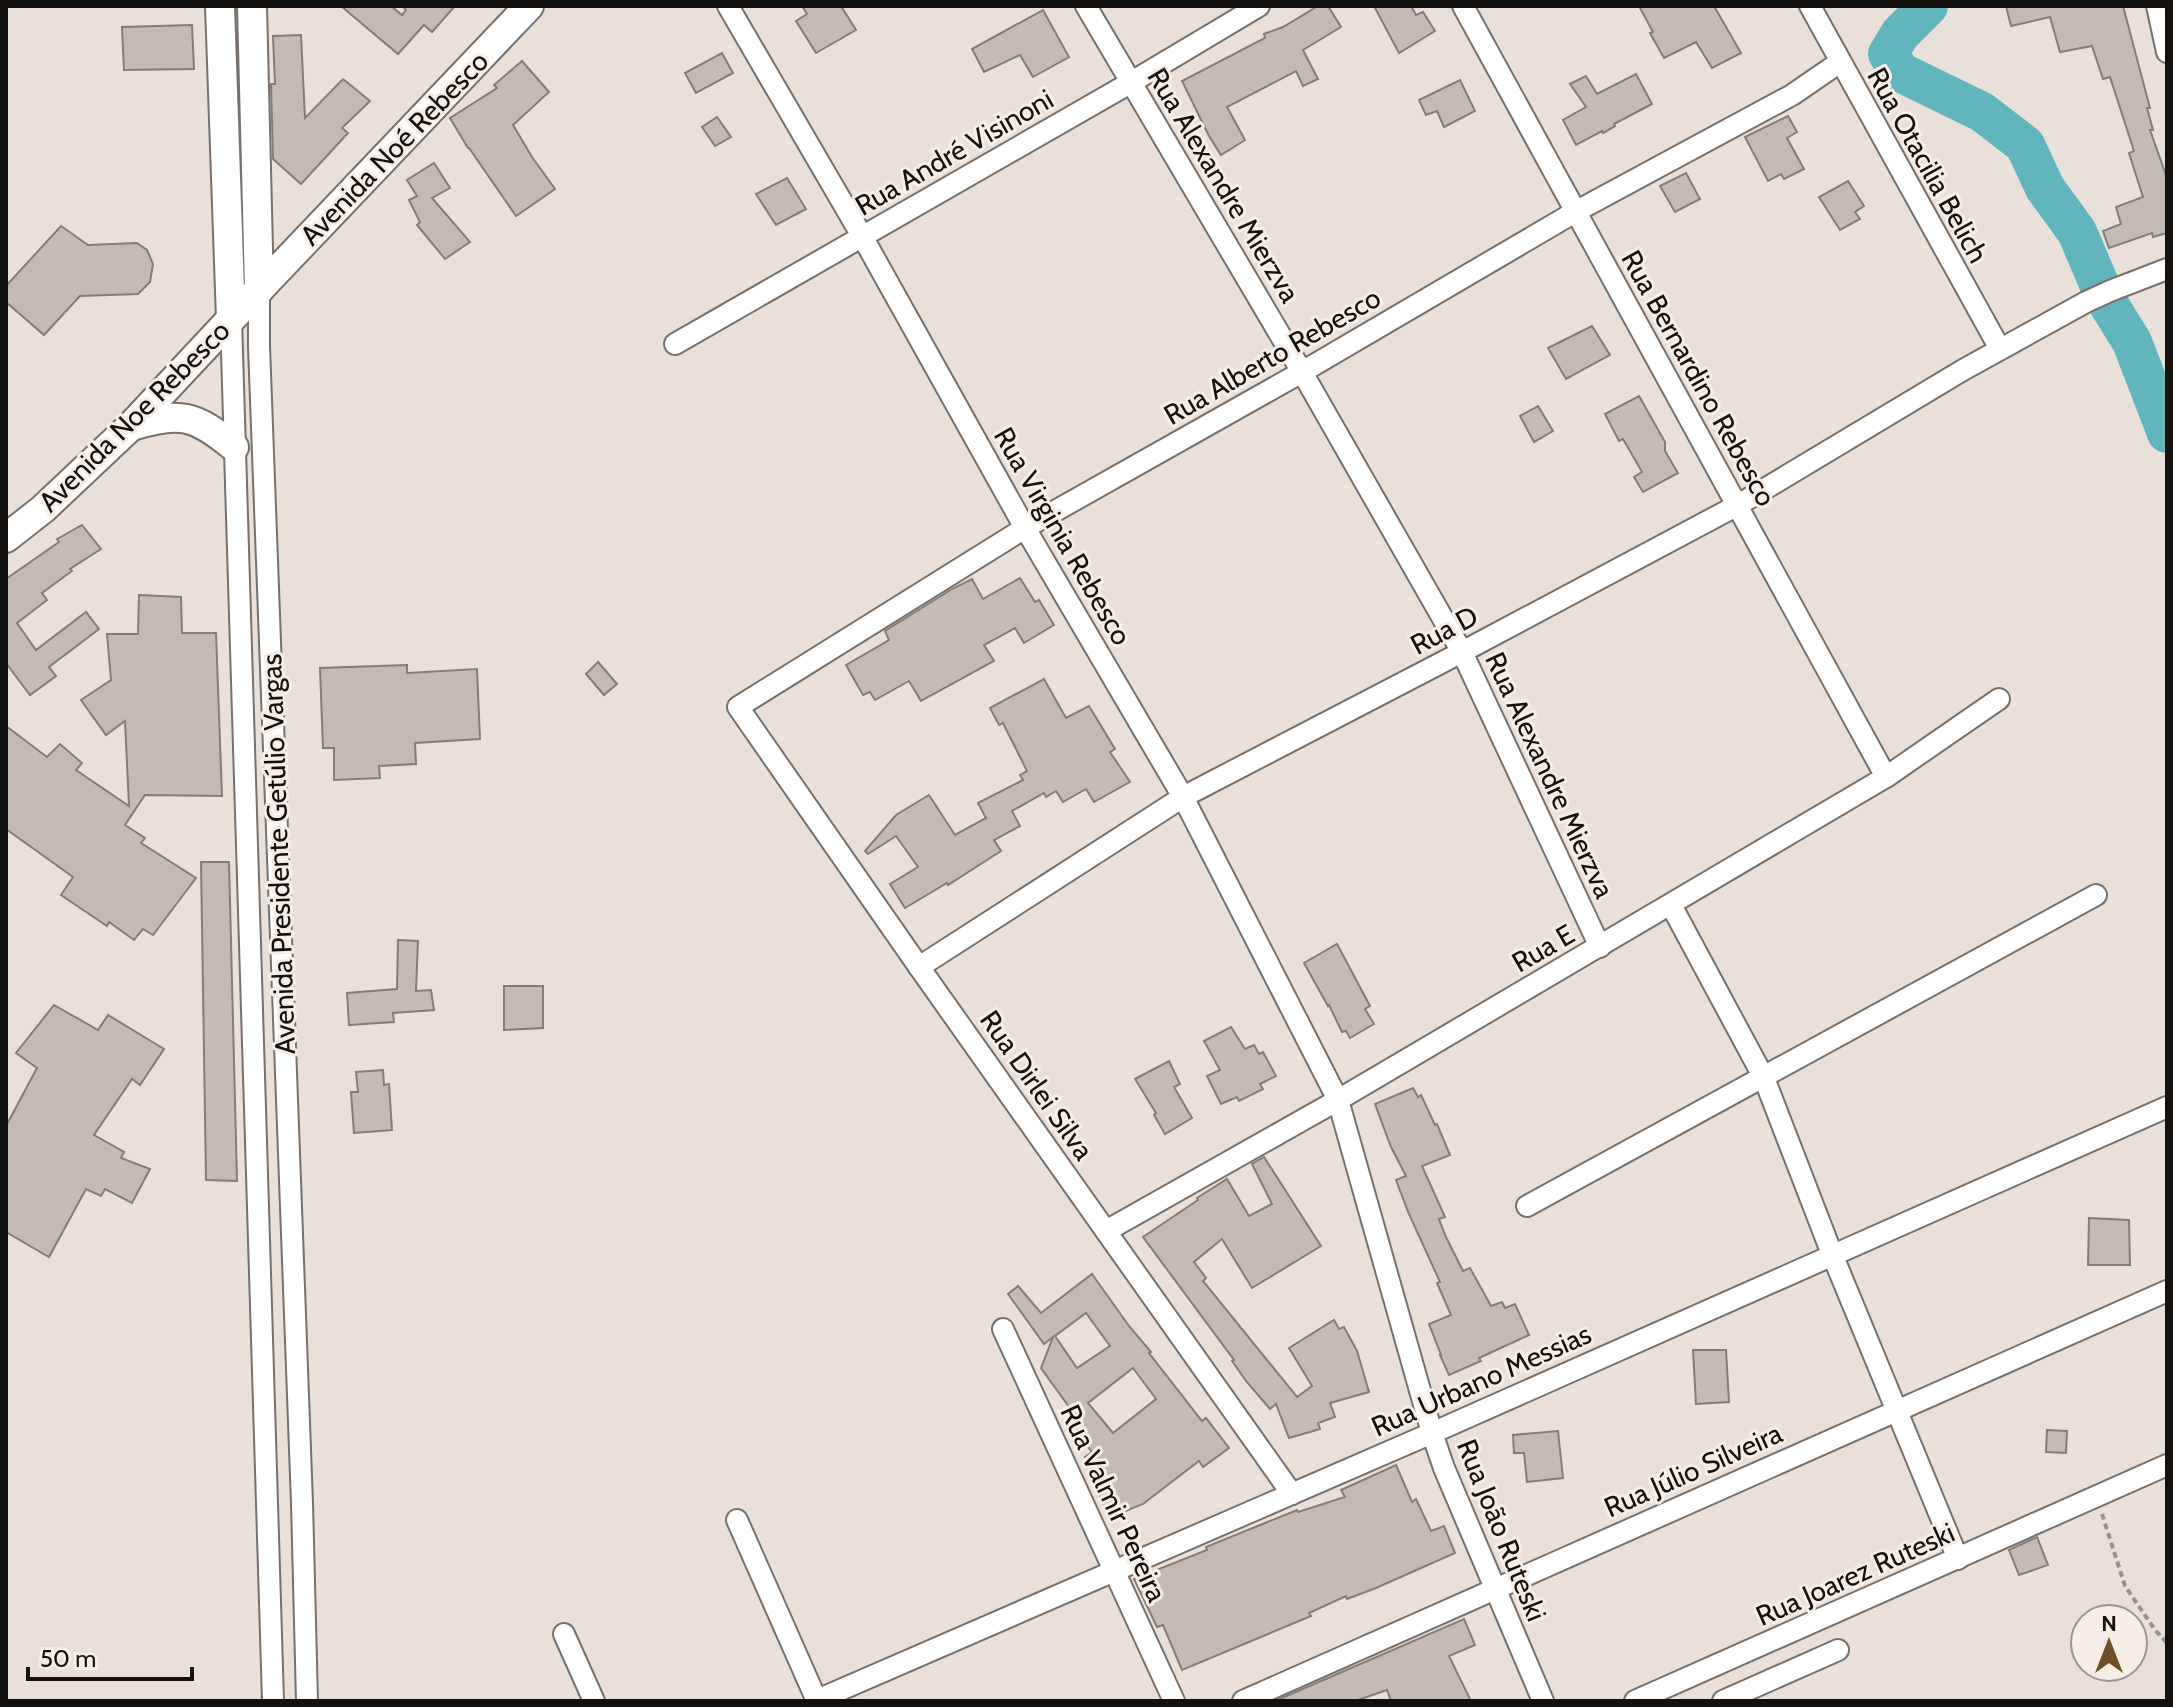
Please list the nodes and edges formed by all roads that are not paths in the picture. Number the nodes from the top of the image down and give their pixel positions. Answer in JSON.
{"nodes":[{"id":1,"x":220,"y":6,"type":"edge"},
{"id":2,"x":252,"y":6,"type":"edge"},
{"id":3,"x":529,"y":6,"type":"edge"},
{"id":4,"x":728,"y":6,"type":"edge"},
{"id":5,"x":1086,"y":6,"type":"edge"},
{"id":6,"x":1259,"y":6,"type":"edge"},
{"id":7,"x":1463,"y":6,"type":"edge"},
{"id":8,"x":1810,"y":6,"type":"edge"},
{"id":9,"x":2157,"y":6,"type":"edge"},
{"id":10,"x":2167,"y":52,"type":"edge"},
{"id":11,"x":1840,"y":62,"type":"junction"},
{"id":12,"x":1130,"y":83,"type":"junction"},
{"id":13,"x":1575,"y":212,"type":"junction"},
{"id":14,"x":862,"y":236,"type":"junction"},
{"id":15,"x":2167,"y":269,"type":"edge"},
{"id":16,"x":259,"y":290,"type":"junction"},
{"id":17,"x":231,"y":319,"type":"junction"},
{"id":18,"x":675,"y":344,"type":"dead end"},
{"id":19,"x":2000,"y":349,"type":"junction"},
{"id":20,"x":1302,"y":372,"type":"junction"},
{"id":21,"x":131,"y":426,"type":"junction"},
{"id":22,"x":234,"y":447,"type":"junction"},
{"id":23,"x":1738,"y":505,"type":"junction"},
{"id":24,"x":1025,"y":528,"type":"junction"},
{"id":25,"x":6,"y":538,"type":"edge"},
{"id":26,"x":1462,"y":652,"type":"junction"},
{"id":27,"x":1999,"y":699,"type":"dead end"},
{"id":28,"x":738,"y":707,"type":"joint"},
{"id":29,"x":1886,"y":777,"type":"junction"},
{"id":30,"x":275,"y":778,"type":"junction"},
{"id":31,"x":244,"y":779,"type":"junction"},
{"id":32,"x":1183,"y":797,"type":"junction"},
{"id":33,"x":2096,"y":895,"type":"dead end"},
{"id":34,"x":1671,"y":905,"type":"junction"},
{"id":35,"x":1600,"y":947,"type":"junction"},
{"id":36,"x":919,"y":967,"type":"junction"},
{"id":37,"x":1764,"y":1078,"type":"junction"},
{"id":38,"x":1338,"y":1100,"type":"junction"},
{"id":39,"x":2167,"y":1107,"type":"edge"},
{"id":40,"x":1527,"y":1206,"type":"dead end"},
{"id":41,"x":1106,"y":1231,"type":"junction"},
{"id":42,"x":1832,"y":1254,"type":"junction"},
{"id":43,"x":2167,"y":1291,"type":"edge"},
{"id":44,"x":1003,"y":1329,"type":"dead end"},
{"id":45,"x":1897,"y":1410,"type":"junction"},
{"id":46,"x":1432,"y":1433,"type":"junction"},
{"id":47,"x":2167,"y":1465,"type":"edge"},
{"id":48,"x":1292,"y":1494,"type":"junction"},
{"id":49,"x":737,"y":1520,"type":"dead end"},
{"id":50,"x":1958,"y":1559,"type":"junction"},
{"id":51,"x":1114,"y":1571,"type":"junction"},
{"id":52,"x":1494,"y":1589,"type":"junction"},
{"id":53,"x":564,"y":1634,"type":"dead end"},
{"id":54,"x":1838,"y":1650,"type":"dead end"},
{"id":55,"x":1762,"y":1694,"type":"edge"},
{"id":56,"x":273,"y":1701,"type":"edge"},
{"id":57,"x":307,"y":1701,"type":"edge"},
{"id":58,"x":594,"y":1701,"type":"edge"},
{"id":59,"x":816,"y":1701,"type":"edge"},
{"id":60,"x":1174,"y":1701,"type":"edge"},
{"id":61,"x":1243,"y":1701,"type":"edge"},
{"id":62,"x":1543,"y":1701,"type":"edge"},
{"id":63,"x":1635,"y":1701,"type":"edge"},
{"id":64,"x":1723,"y":1701,"type":"edge"}],
"edges":[{"from":1,"to":17,"type":"main road","name":"Avenida Presidente Getúlio Vargas"},
{"from":2,"to":16,"type":"main road","name":"Avenida Presidente Getúlio Vargas"},
{"from":3,"to":16,"type":"main road","name":"Avenida Noé Rebesco"},
{"from":4,"to":14,"type":"street","name":"Rua Virginia Rebesco"},
{"from":5,"to":12,"type":"street","name":"Rua Alexandre Mierzva"},
{"from":6,"to":12,"type":"street","name":"Rua André Visinoni"},
{"from":7,"to":13,"type":"street","name":"Rua Bernardino Rebesco"},
{"from":8,"to":11,"type":"street","name":"Rua Otacilia Belich"},
{"from":9,"to":10,"type":"street"},
{"from":11,"to":13,"type":"street","name":"Rua Alberto Rebesco"},
{"from":11,"to":19,"type":"street","name":"Rua Otacilia Belich"},
{"from":12,"to":14,"type":"street","name":"Rua André Visinoni"},
{"from":12,"to":20,"type":"street","name":"Rua Alexandre Mierzva"},
{"from":13,"to":20,"type":"street","name":"Rua Alberto Rebesco"},
{"from":13,"to":23,"type":"street","name":"Rua Bernardino Rebesco"},
{"from":14,"to":18,"type":"street","name":"Rua André Visinoni"},
{"from":14,"to":24,"type":"street","name":"Rua Virginia Rebesco"},
{"from":15,"to":19,"type":"street","name":"Rua D"},
{"from":16,"to":17,"type":"main road","name":"Avenida Noe Rebesco"},
{"from":16,"to":30,"type":"street","name":"Avenida Presidente Getúlio Vargas"},
{"from":17,"to":21,"type":"main road","name":"Avenida Noe Rebesco"},
{"from":17,"to":22,"type":"street","name":"Avenida Presidente Getúlio Vargas"},
{"from":19,"to":23,"type":"street","name":"Rua D"},
{"from":20,"to":24,"type":"street","name":"Rua Alberto Rebesco"},
{"from":20,"to":26,"type":"street","name":"Rua Alexandre Mierzva"},
{"from":21,"to":22,"type":"main road"},
{"from":21,"to":25,"type":"main road","name":"Avenida Noe Rebesco"},
{"from":22,"to":31,"type":"street","name":"Avenida Presidente Getúlio Vargas"},
{"from":23,"to":26,"type":"street","name":"Rua D"},
{"from":23,"to":29,"type":"street","name":"Rua Bernardino Rebesco"},
{"from":24,"to":28,"type":"street","name":"Rua Alberto Rebesco"},
{"from":24,"to":32,"type":"street","name":"Rua Virginia Rebesco"},
{"from":26,"to":32,"type":"street","name":"Rua D"},
{"from":26,"to":35,"type":"street","name":"Rua Alexandre Mierzva"},
{"from":27,"to":29,"type":"street","name":"Rua E"},
{"from":28,"to":36,"type":"street","name":"Rua Dirlei Silva"},
{"from":29,"to":34,"type":"street","name":"Rua E"},
{"from":30,"to":31,"type":"street"},
{"from":30,"to":57,"type":"street","name":"Avenida Presidente Getúlio Vargas"},
{"from":31,"to":56,"type":"street","name":"Avenida Presidente Getúlio Vargas"},
{"from":32,"to":36,"type":"street","name":"Rua D"},
{"from":32,"to":38,"type":"street","name":"Rua Virginia Rebesco"},
{"from":33,"to":37,"type":"street"},
{"from":34,"to":35,"type":"street","name":"Rua E"},
{"from":34,"to":37,"type":"street"},
{"from":35,"to":38,"type":"street","name":"Rua E"},
{"from":36,"to":41,"type":"street","name":"Rua Dirlei Silva"},
{"from":37,"to":40,"type":"street"},
{"from":37,"to":42,"type":"street"},
{"from":38,"to":41,"type":"street","name":"Rua E"},
{"from":38,"to":46,"type":"street","name":"Rua João Ruteski"},
{"from":39,"to":42,"type":"street","name":"Rua Urbano Messias"},
{"from":41,"to":48,"type":"street","name":"Rua Dirlei Silva"},
{"from":42,"to":45,"type":"street"},
{"from":42,"to":46,"type":"street","name":"Rua Urbano Messias"},
{"from":43,"to":45,"type":"street","name":"Rua Júlio Silveira"},
{"from":44,"to":51,"type":"street","name":"Rua Valmir Pereira"},
{"from":45,"to":50,"type":"street"},
{"from":45,"to":52,"type":"street","name":"Rua Júlio Silveira"},
{"from":46,"to":48,"type":"street","name":"Rua Urbano Messias"},
{"from":46,"to":52,"type":"street","name":"Rua João Ruteski"},
{"from":47,"to":50,"type":"street","name":"Rua Joarez Ruteski"},
{"from":48,"to":51,"type":"street","name":"Rua Urbano Messias"},
{"from":49,"to":59,"type":"street"},
{"from":50,"to":63,"type":"street","name":"Rua Joarez Ruteski"},
{"from":51,"to":59,"type":"street","name":"Rua Urbano Messias"},
{"from":51,"to":60,"type":"street","name":"Rua Valmir Pereira"},
{"from":52,"to":61,"type":"street","name":"Rua Júlio Silveira"},
{"from":52,"to":62,"type":"street","name":"Rua João Ruteski"},
{"from":53,"to":58,"type":"street"},
{"from":54,"to":55,"type":"street"},
{"from":55,"to":64,"type":"street"}]}
